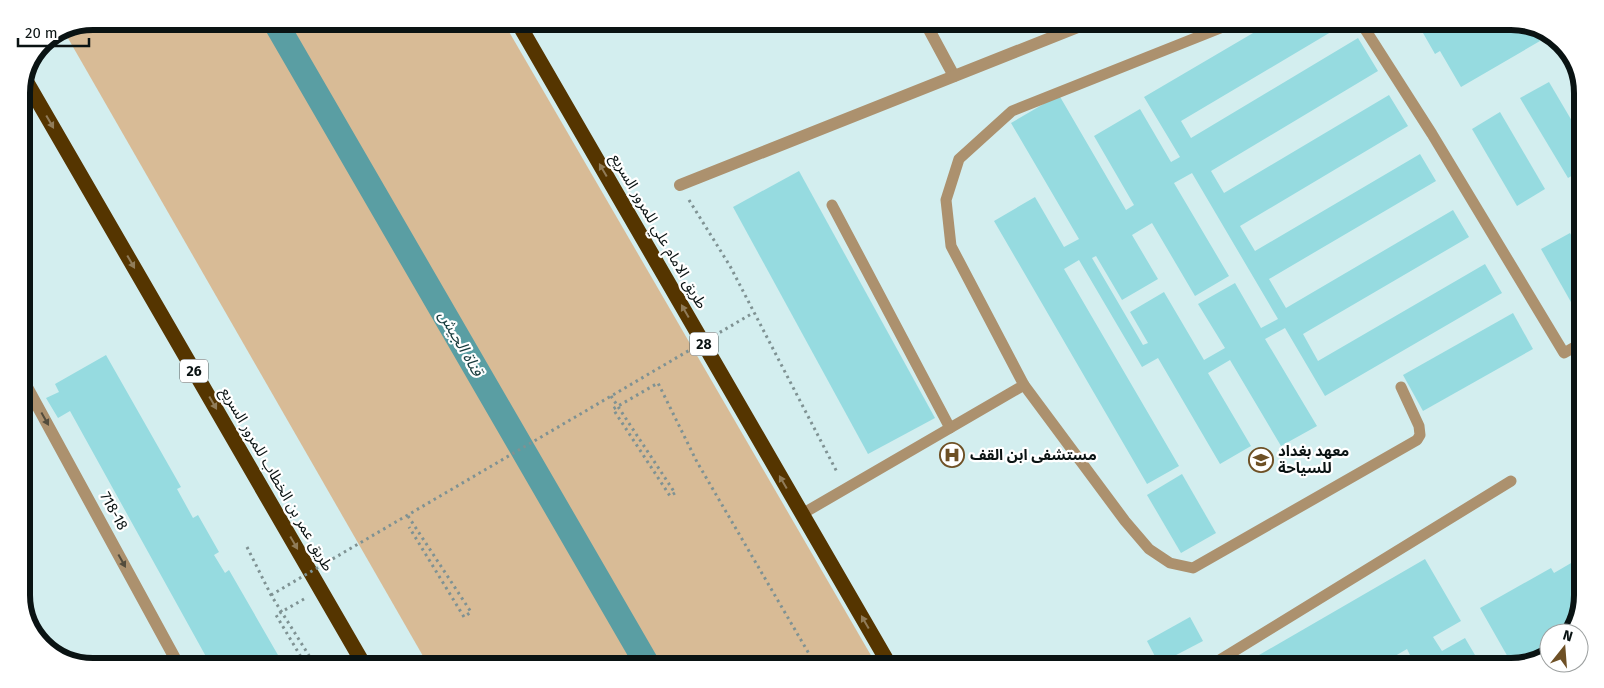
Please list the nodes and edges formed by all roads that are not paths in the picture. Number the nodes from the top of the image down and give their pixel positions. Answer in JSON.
{"nodes":[{"id":1,"x":522,"y":30,"type":"edge"},
{"id":2,"x":929,"y":30,"type":"edge"},
{"id":3,"x":1070,"y":30,"type":"edge"},
{"id":4,"x":1218,"y":30,"type":"edge"},
{"id":5,"x":1366,"y":30,"type":"edge"},
{"id":6,"x":954,"y":76,"type":"junction"},
{"id":7,"x":30,"y":87,"type":"edge"},
{"id":8,"x":680,"y":185,"type":"road end"},
{"id":9,"x":832,"y":205,"type":"dead end"},
{"id":10,"x":1574,"y":347,"type":"edge"},
{"id":11,"x":1024,"y":385,"type":"junction"},
{"id":12,"x":1401,"y":387,"type":"dead end"},
{"id":13,"x":30,"y":392,"type":"edge"},
{"id":14,"x":950,"y":428,"type":"junction"},
{"id":15,"x":1512,"y":481,"type":"dead end"},
{"id":16,"x":802,"y":514,"type":"junction"},
{"id":17,"x":175,"y":658,"type":"edge"},
{"id":18,"x":361,"y":658,"type":"edge"},
{"id":19,"x":886,"y":658,"type":"edge"},
{"id":20,"x":1223,"y":658,"type":"edge"}],
"edges":[{"from":16,"to":1,"type":"highway","name":"طريق الامام علي للمرور السريع","number":"28","one_way":true},
{"from":2,"to":6,"type":"street"},
{"from":3,"to":6,"type":"street"},
{"from":4,"to":11,"type":"lane"},
{"from":5,"to":10,"type":"lane"},
{"from":6,"to":8,"type":"street"},
{"from":7,"to":18,"type":"highway","name":"طريق عمر بن الخطاب للمرور السريع","number":"26","one_way":true},
{"from":9,"to":14,"type":"lane"},
{"from":11,"to":12,"type":"lane"},
{"from":11,"to":14,"type":"lane"},
{"from":13,"to":17,"type":"street","name":"718-18","one_way":true},
{"from":14,"to":16,"type":"lane"},
{"from":15,"to":20,"type":"lane"},
{"from":19,"to":16,"type":"highway","name":"طريق الامام علي للمرور السريع","number":"28","one_way":true}]}
